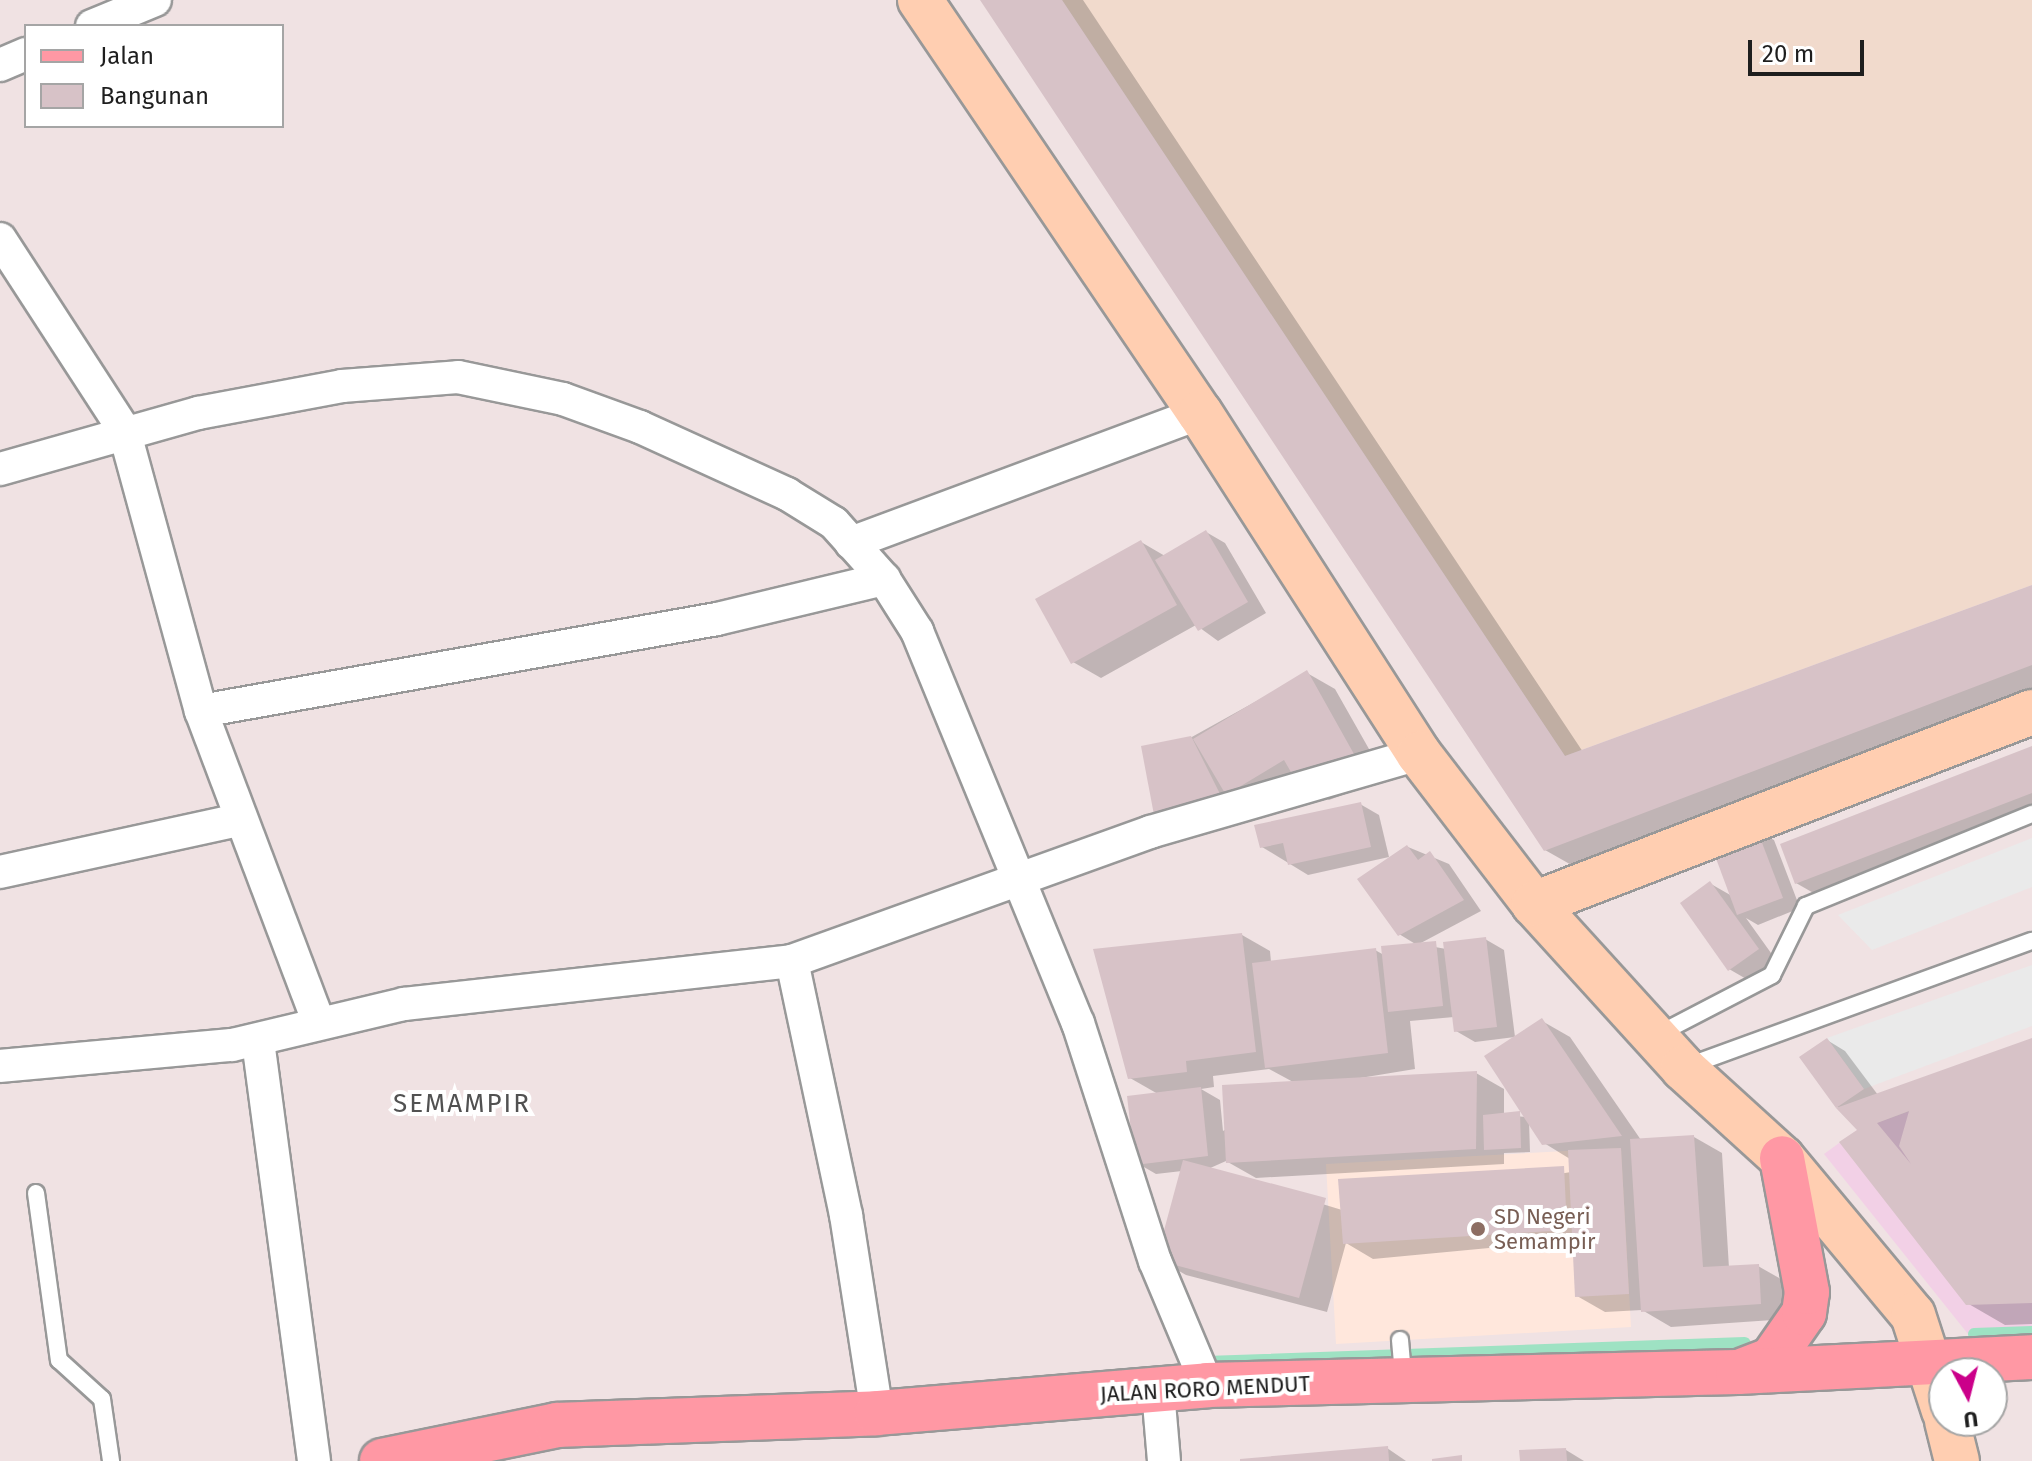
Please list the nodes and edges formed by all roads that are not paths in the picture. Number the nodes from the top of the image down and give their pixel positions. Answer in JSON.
{"nodes":[{"id":1,"x":155,"y":0,"type":"edge"},
{"id":2,"x":920,"y":0,"type":"edge"},
{"id":3,"x":97,"y":24,"type":"edge"},
{"id":4,"x":24,"y":55,"type":"edge"},
{"id":5,"x":0,"y":65,"type":"edge"},
{"id":6,"x":0,"y":239,"type":"edge"},
{"id":7,"x":1200,"y":413,"type":"junction"},
{"id":8,"x":124,"y":430,"type":"junction"},
{"id":9,"x":0,"y":469,"type":"edge"},
{"id":10,"x":851,"y":543,"type":"junction"},
{"id":11,"x":884,"y":579,"type":"junction"},
{"id":12,"x":201,"y":711,"type":"junction"},
{"id":13,"x":2032,"y":712,"type":"edge"},
{"id":14,"x":1419,"y":754,"type":"junction"},
{"id":15,"x":2032,"y":814,"type":"edge"},
{"id":16,"x":239,"y":820,"type":"junction"},
{"id":17,"x":0,"y":872,"type":"edge"},
{"id":18,"x":1014,"y":880,"type":"junction"},
{"id":19,"x":1534,"y":904,"type":"junction"},
{"id":20,"x":2032,"y":941,"type":"edge"},
{"id":21,"x":792,"y":961,"type":"junction"},
{"id":22,"x":318,"y":1021,"type":"junction"},
{"id":23,"x":1653,"y":1036,"type":"junction"},
{"id":24,"x":258,"y":1041,"type":"junction"},
{"id":25,"x":0,"y":1066,"type":"edge"},
{"id":26,"x":1683,"y":1068,"type":"junction"},
{"id":27,"x":1782,"y":1158,"type":"junction"},
{"id":28,"x":36,"y":1193,"type":"dead end"},
{"id":29,"x":1929,"y":1357,"type":"edge"},
{"id":30,"x":2032,"y":1357,"type":"edge"},
{"id":31,"x":2008,"y":1358,"type":"edge"},
{"id":32,"x":1928,"y":1363,"type":"edge"},
{"id":33,"x":1738,"y":1372,"type":"junction"},
{"id":34,"x":1207,"y":1385,"type":"junction"},
{"id":35,"x":1158,"y":1391,"type":"junction"},
{"id":36,"x":877,"y":1413,"type":"junction"},
{"id":37,"x":1951,"y":1437,"type":"edge"},
{"id":38,"x":111,"y":1461,"type":"edge"},
{"id":39,"x":314,"y":1461,"type":"edge"},
{"id":40,"x":382,"y":1461,"type":"edge"},
{"id":41,"x":1164,"y":1461,"type":"edge"},
{"id":42,"x":1957,"y":1461,"type":"edge"}],
"edges":[{"from":1,"to":3,"type":"street"},
{"from":2,"to":7,"type":"main road"},
{"from":4,"to":5,"type":"street"},
{"from":6,"to":8,"type":"street"},
{"from":7,"to":10,"type":"street"},
{"from":7,"to":14,"type":"main road"},
{"from":8,"to":9,"type":"street"},
{"from":8,"to":10,"type":"street"},
{"from":8,"to":12,"type":"street"},
{"from":10,"to":11,"type":"street"},
{"from":11,"to":12,"type":"street"},
{"from":11,"to":18,"type":"street"},
{"from":12,"to":16,"type":"street"},
{"from":13,"to":19,"type":"main road"},
{"from":14,"to":18,"type":"street"},
{"from":14,"to":19,"type":"main road"},
{"from":15,"to":23,"type":"lane"},
{"from":16,"to":17,"type":"street"},
{"from":16,"to":22,"type":"street"},
{"from":18,"to":21,"type":"street"},
{"from":18,"to":34,"type":"street"},
{"from":19,"to":23,"type":"main road"},
{"from":20,"to":26,"type":"lane"},
{"from":21,"to":22,"type":"street"},
{"from":21,"to":36,"type":"street"},
{"from":22,"to":24,"type":"street"},
{"from":23,"to":26,"type":"main road"},
{"from":24,"to":25,"type":"street"},
{"from":24,"to":39,"type":"street"},
{"from":26,"to":27,"type":"main road"},
{"from":27,"to":29,"type":"main road"},
{"from":27,"to":33,"type":"main road"},
{"from":28,"to":38,"type":"lane"},
{"from":30,"to":31,"type":"main road","name":"JALAN RORO MENDUT"},
{"from":32,"to":33,"type":"main road","name":"JALAN RORO MENDUT"},
{"from":33,"to":34,"type":"main road","name":"JALAN RORO MENDUT"},
{"from":34,"to":35,"type":"main road","name":"JALAN RORO MENDUT"},
{"from":35,"to":36,"type":"main road","name":"JALAN RORO MENDUT"},
{"from":35,"to":41,"type":"street"},
{"from":36,"to":40,"type":"main road","name":"JALAN RORO MENDUT"},
{"from":37,"to":42,"type":"main road"}]}
